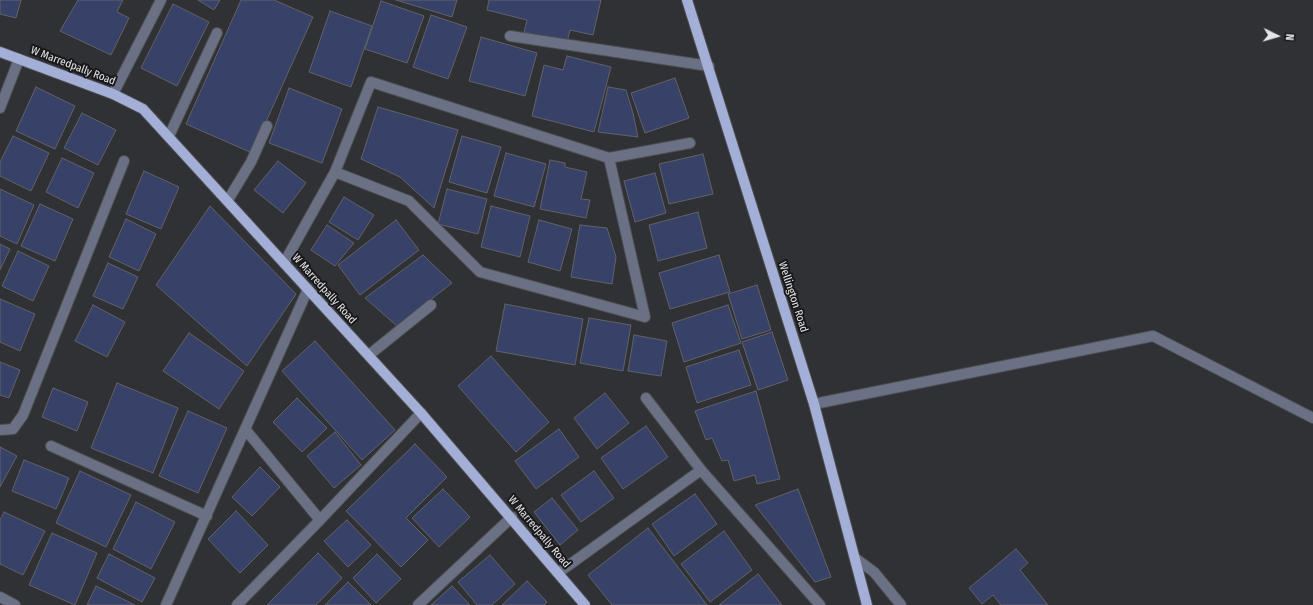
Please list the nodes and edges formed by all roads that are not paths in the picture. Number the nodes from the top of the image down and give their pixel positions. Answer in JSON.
{"nodes":[{"id":1,"x":161,"y":0,"type":"edge"},
{"id":2,"x":687,"y":0,"type":"edge"},
{"id":3,"x":217,"y":33,"type":"dead end"},
{"id":4,"x":510,"y":36,"type":"dead end"},
{"id":5,"x":0,"y":52,"type":"edge"},
{"id":6,"x":19,"y":59,"type":"junction"},
{"id":7,"x":708,"y":66,"type":"junction"},
{"id":8,"x":113,"y":94,"type":"junction"},
{"id":9,"x":0,"y":108,"type":"edge"},
{"id":10,"x":267,"y":126,"type":"dead end"},
{"id":11,"x":169,"y":136,"type":"junction"},
{"id":12,"x":690,"y":143,"type":"dead end"},
{"id":13,"x":609,"y":158,"type":"junction"},
{"id":14,"x":124,"y":162,"type":"dead end"},
{"id":15,"x":335,"y":172,"type":"junction"},
{"id":16,"x":228,"y":200,"type":"junction"},
{"id":17,"x":284,"y":263,"type":"junction"},
{"id":18,"x":308,"y":289,"type":"junction"},
{"id":19,"x":431,"y":306,"type":"dead end"},
{"id":20,"x":369,"y":355,"type":"junction"},
{"id":21,"x":646,"y":398,"type":"dead end"},
{"id":22,"x":814,"y":404,"type":"junction"},
{"id":23,"x":421,"y":413,"type":"junction"},
{"id":24,"x":1313,"y":418,"type":"edge"},
{"id":25,"x":245,"y":429,"type":"junction"},
{"id":26,"x":0,"y":430,"type":"edge"},
{"id":27,"x":51,"y":446,"type":"dead end"},
{"id":28,"x":702,"y":470,"type":"junction"},
{"id":29,"x":207,"y":516,"type":"junction"},
{"id":30,"x":512,"y":517,"type":"junction"},
{"id":31,"x":320,"y":520,"type":"junction"},
{"id":32,"x":855,"y":558,"type":"junction"},
{"id":33,"x":558,"y":573,"type":"junction"},
{"id":34,"x":0,"y":597,"type":"edge"},
{"id":35,"x":15,"y":605,"type":"edge"},
{"id":36,"x":166,"y":605,"type":"edge"},
{"id":37,"x":237,"y":605,"type":"edge"},
{"id":38,"x":418,"y":605,"type":"edge"},
{"id":39,"x":584,"y":605,"type":"edge"},
{"id":40,"x":820,"y":605,"type":"edge"},
{"id":41,"x":867,"y":605,"type":"edge"},
{"id":42,"x":901,"y":605,"type":"edge"}],
"edges":[{"from":1,"to":8,"type":"street"},
{"from":2,"to":7,"type":"main road","name":"Wellington Road"},
{"from":3,"to":11,"type":"street"},
{"from":4,"to":7,"type":"street"},
{"from":5,"to":6,"type":"main road","name":"W Marredpally Road"},
{"from":6,"to":8,"type":"main road","name":"W Marredpally Road"},
{"from":6,"to":9,"type":"street"},
{"from":7,"to":22,"type":"main road","name":"Wellington Road"},
{"from":8,"to":11,"type":"main road","name":"W Marredpally Road"},
{"from":10,"to":16,"type":"street"},
{"from":11,"to":16,"type":"main road","name":"W Marredpally Road"},
{"from":12,"to":13,"type":"street"},
{"from":13,"to":15,"type":"street"},
{"from":13,"to":15,"type":"street"},
{"from":14,"to":26,"type":"street"},
{"from":15,"to":17,"type":"street"},
{"from":16,"to":17,"type":"main road","name":"W Marredpally Road"},
{"from":17,"to":18,"type":"main road","name":"W Marredpally Road"},
{"from":18,"to":20,"type":"main road","name":"W Marredpally Road"},
{"from":18,"to":25,"type":"street"},
{"from":19,"to":20,"type":"street"},
{"from":20,"to":23,"type":"main road","name":"W Marredpally Road"},
{"from":21,"to":28,"type":"street"},
{"from":22,"to":24,"type":"street"},
{"from":22,"to":32,"type":"main road","name":"Wellington Road"},
{"from":23,"to":30,"type":"main road","name":"W Marredpally Road"},
{"from":23,"to":31,"type":"street"},
{"from":25,"to":29,"type":"street"},
{"from":25,"to":31,"type":"street"},
{"from":27,"to":29,"type":"street"},
{"from":28,"to":33,"type":"street"},
{"from":28,"to":40,"type":"street"},
{"from":29,"to":36,"type":"street"},
{"from":30,"to":33,"type":"main road","name":"W Marredpally Road"},
{"from":30,"to":38,"type":"street"},
{"from":31,"to":37,"type":"street"},
{"from":32,"to":41,"type":"main road","name":"Wellington Road"},
{"from":32,"to":42,"type":"street"},
{"from":33,"to":39,"type":"main road","name":"W Marredpally Road"},
{"from":34,"to":35,"type":"street"}]}
